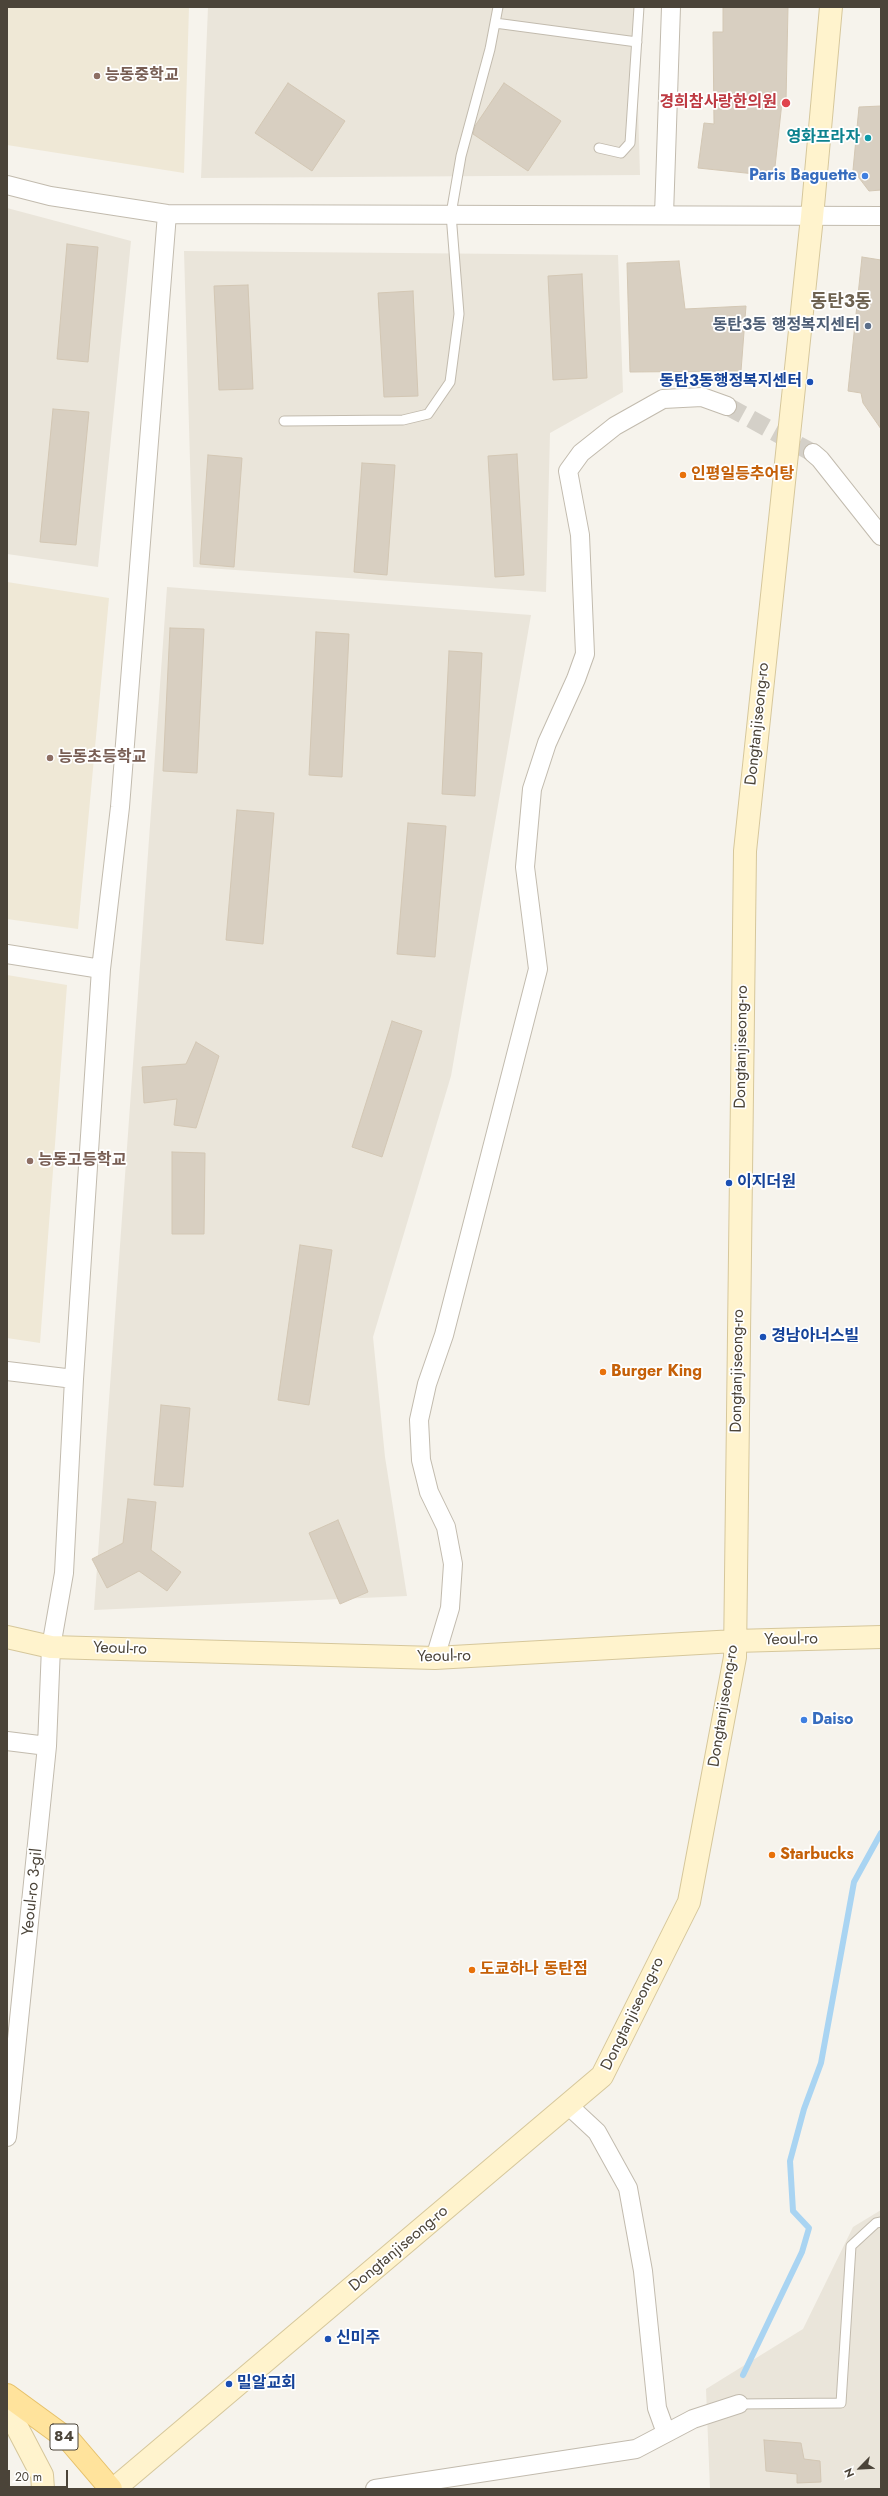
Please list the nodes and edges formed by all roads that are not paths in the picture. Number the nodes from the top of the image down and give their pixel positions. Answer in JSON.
{"nodes":[{"id":1,"x":498,"y":7,"type":"edge"},
{"id":2,"x":639,"y":7,"type":"edge"},
{"id":3,"x":671,"y":7,"type":"edge"},
{"id":4,"x":831,"y":7,"type":"edge"},
{"id":5,"x":495,"y":23,"type":"junction"},
{"id":6,"x":637,"y":42,"type":"junction"},
{"id":7,"x":599,"y":148,"type":"dead end"},
{"id":8,"x":7,"y":185,"type":"edge"},
{"id":9,"x":167,"y":214,"type":"junction"},
{"id":10,"x":452,"y":214,"type":"junction"},
{"id":11,"x":664,"y":215,"type":"junction"},
{"id":12,"x":881,"y":216,"type":"edge"},
{"id":13,"x":812,"y":217,"type":"junction"},
{"id":14,"x":727,"y":406,"type":"tunnel mouth"},
{"id":15,"x":284,"y":421,"type":"dead end"},
{"id":16,"x":813,"y":453,"type":"tunnel mouth"},
{"id":17,"x":881,"y":536,"type":"edge"},
{"id":18,"x":7,"y":954,"type":"edge"},
{"id":19,"x":101,"y":969,"type":"junction"},
{"id":20,"x":7,"y":1371,"type":"edge"},
{"id":21,"x":74,"y":1379,"type":"junction"},
{"id":22,"x":7,"y":1637,"type":"edge"},
{"id":23,"x":881,"y":1638,"type":"edge"},
{"id":24,"x":735,"y":1641,"type":"junction"},
{"id":25,"x":51,"y":1647,"type":"junction"},
{"id":26,"x":435,"y":1658,"type":"junction"},
{"id":27,"x":7,"y":1741,"type":"edge"},
{"id":28,"x":48,"y":1746,"type":"junction"},
{"id":29,"x":569,"y":2106,"type":"junction"},
{"id":30,"x":9,"y":2110,"type":"edge"},
{"id":31,"x":7,"y":2137,"type":"edge"},
{"id":32,"x":881,"y":2222,"type":"edge"},
{"id":33,"x":7,"y":2395,"type":"edge"},
{"id":34,"x":739,"y":2404,"type":"joint"},
{"id":35,"x":7,"y":2408,"type":"edge"},
{"id":36,"x":666,"y":2433,"type":"junction"},
{"id":37,"x":43,"y":2489,"type":"edge"},
{"id":38,"x":111,"y":2489,"type":"edge"},
{"id":39,"x":114,"y":2489,"type":"edge"},
{"id":40,"x":375,"y":2489,"type":"edge"}],
"edges":[{"from":1,"to":5,"type":"lane"},
{"from":2,"to":6,"type":"lane"},
{"from":3,"to":11,"type":"street"},
{"from":4,"to":13,"type":"main road","name":"Dongtanjiseong-ro"},
{"from":5,"to":6,"type":"lane"},
{"from":5,"to":10,"type":"lane"},
{"from":6,"to":7,"type":"lane"},
{"from":8,"to":9,"type":"street"},
{"from":9,"to":10,"type":"street"},
{"from":9,"to":19,"type":"street","name":"Yeoul-ro 3-gil"},
{"from":10,"to":11,"type":"street"},
{"from":10,"to":15,"type":"lane"},
{"from":11,"to":13,"type":"street"},
{"from":12,"to":13,"type":"street"},
{"from":13,"to":24,"type":"main road","name":"Dongtanjiseong-ro"},
{"from":14,"to":26,"type":"street"},
{"from":16,"to":17,"type":"street"},
{"from":18,"to":19,"type":"street"},
{"from":19,"to":21,"type":"street","name":"Yeoul-ro 3-gil"},
{"from":20,"to":21,"type":"street"},
{"from":21,"to":25,"type":"street","name":"Yeoul-ro 3-gil"},
{"from":22,"to":25,"type":"main road","name":"Yeoul-ro"},
{"from":23,"to":24,"type":"main road","name":"Yeoul-ro"},
{"from":24,"to":26,"type":"main road","name":"Yeoul-ro"},
{"from":24,"to":29,"type":"main road","name":"Dongtanjiseong-ro"},
{"from":25,"to":26,"type":"main road","name":"Yeoul-ro"},
{"from":25,"to":28,"type":"street","name":"Yeoul-ro 3-gil"},
{"from":27,"to":28,"type":"street"},
{"from":28,"to":30,"type":"street","name":"Yeoul-ro 3-gil"},
{"from":29,"to":36,"type":"street"},
{"from":29,"to":39,"type":"main road","name":"Dongtanjiseong-ro"},
{"from":30,"to":31,"type":"street","name":"Yeoul-ro 3-gil"},
{"from":32,"to":34,"type":"lane"},
{"from":33,"to":38,"type":"main road","number":"84"},
{"from":34,"to":36,"type":"street"},
{"from":35,"to":37,"type":"main road"},
{"from":36,"to":40,"type":"street"}]}
